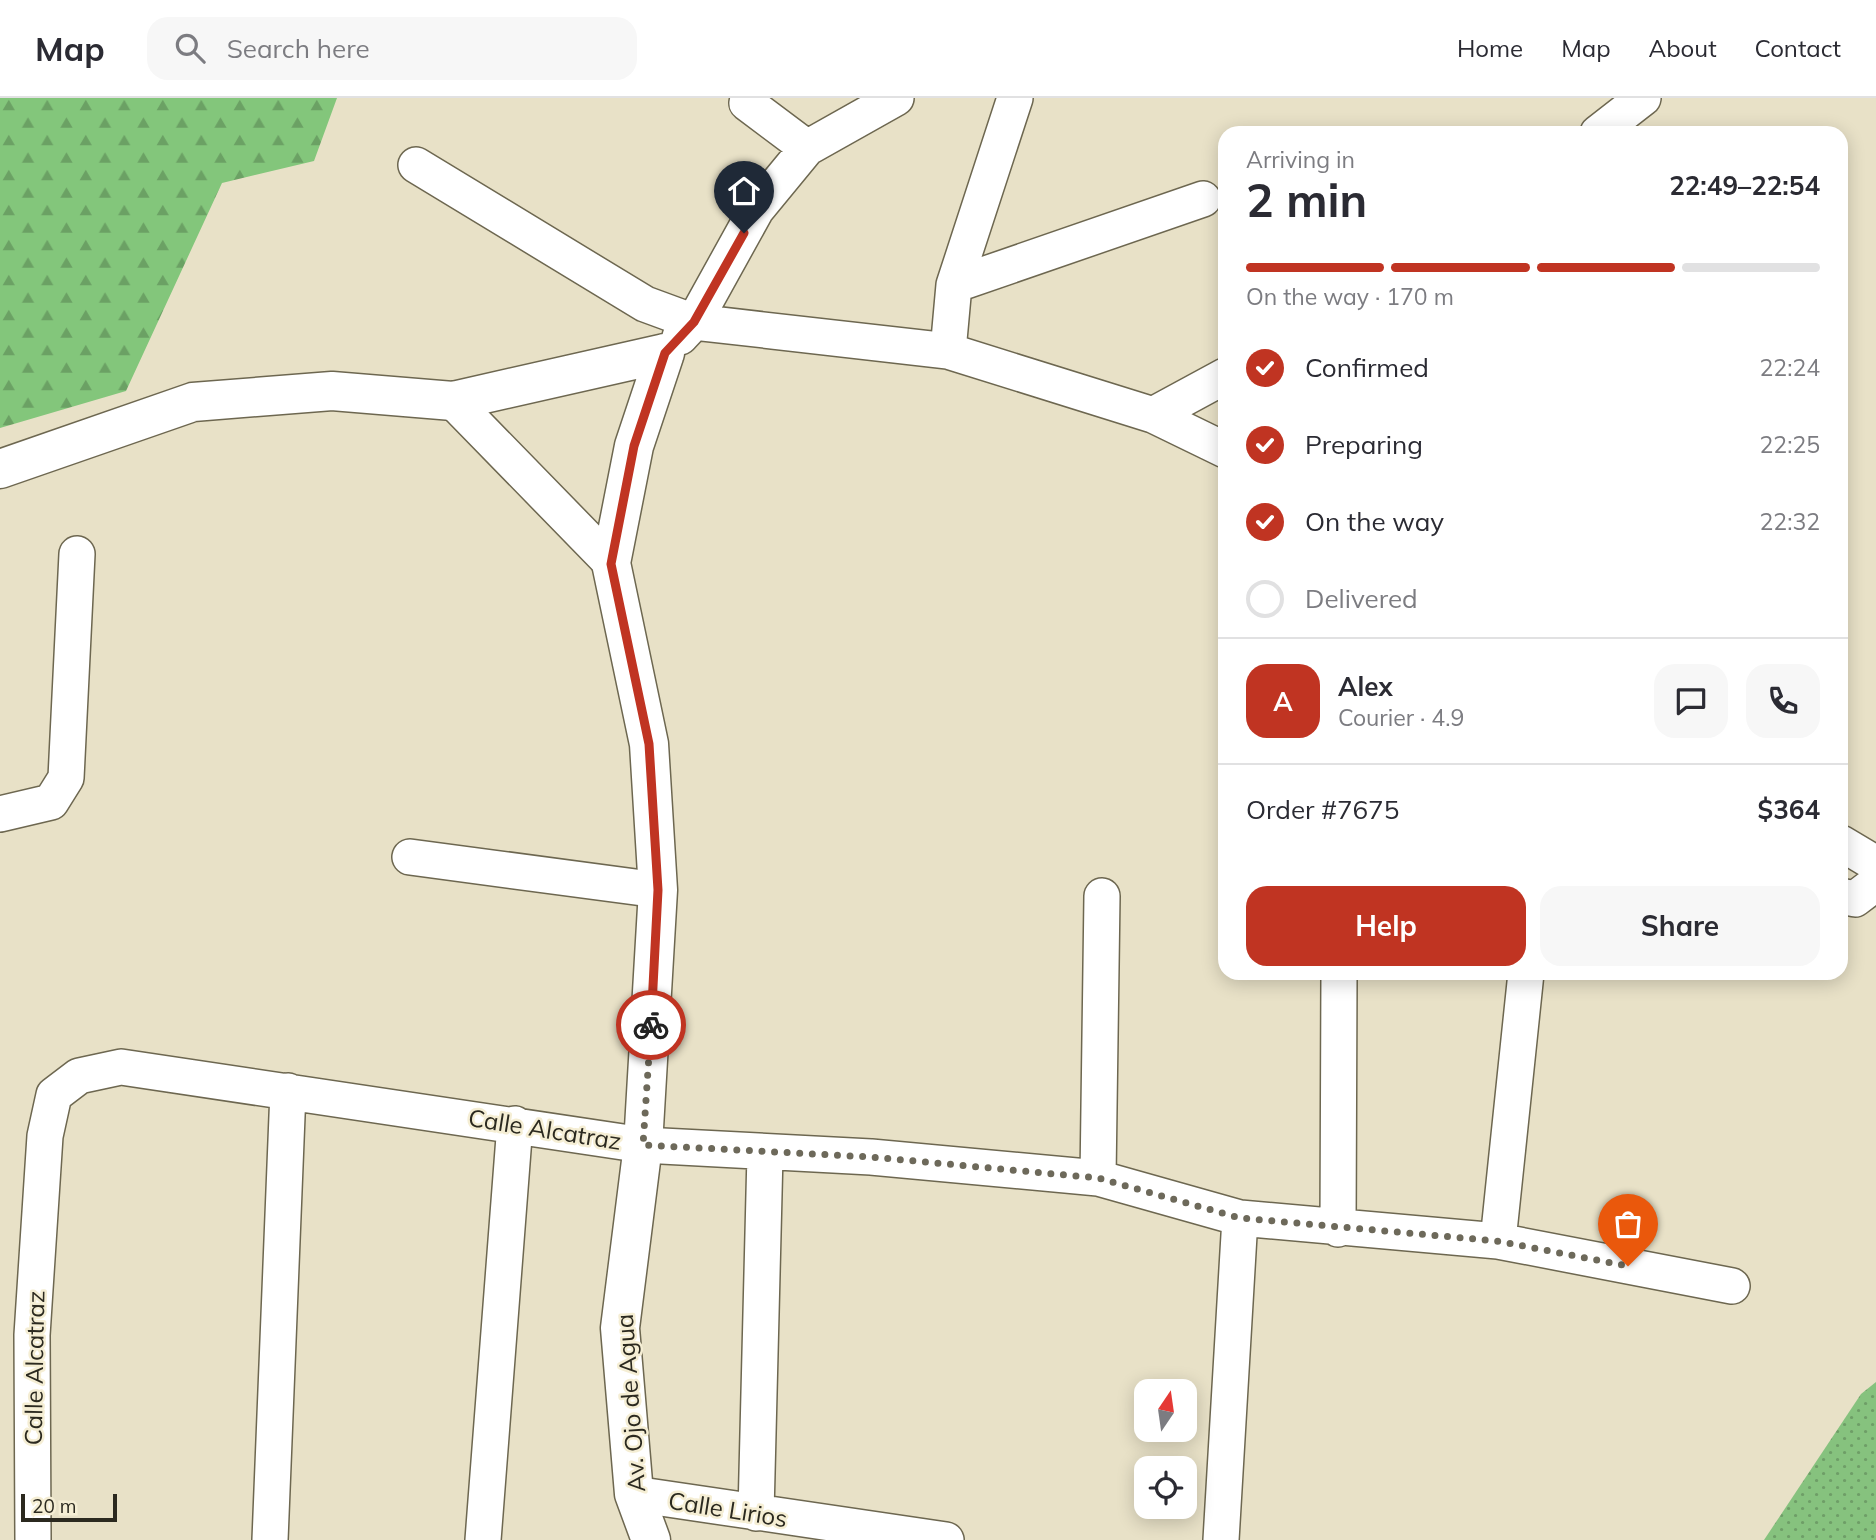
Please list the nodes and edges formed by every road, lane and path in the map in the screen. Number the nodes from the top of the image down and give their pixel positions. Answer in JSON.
{"nodes":[{"id":1,"x":896,"y":98,"type":"edge"},
{"id":2,"x":1015,"y":98,"type":"edge"},
{"id":3,"x":1643,"y":98,"type":"edge"},
{"id":4,"x":744,"y":100,"type":"edge"},
{"id":5,"x":1607,"y":126,"type":"edge"},
{"id":6,"x":807,"y":148,"type":"junction"},
{"id":7,"x":416,"y":164,"type":"dead end"},
{"id":8,"x":1203,"y":199,"type":"dead end"},
{"id":9,"x":954,"y":285,"type":"junction"},
{"id":10,"x":694,"y":322,"type":"junction"},
{"id":11,"x":948,"y":351,"type":"junction"},
{"id":12,"x":665,"y":353,"type":"junction"},
{"id":13,"x":1218,"y":380,"type":"edge"},
{"id":14,"x":453,"y":401,"type":"junction"},
{"id":15,"x":1153,"y":415,"type":"junction"},
{"id":16,"x":1218,"y":447,"type":"edge"},
{"id":17,"x":0,"y":469,"type":"edge"},
{"id":18,"x":77,"y":554,"type":"dead end"},
{"id":19,"x":611,"y":564,"type":"junction"},
{"id":20,"x":0,"y":814,"type":"edge"},
{"id":21,"x":1848,"y":847,"type":"edge"},
{"id":22,"x":410,"y":857,"type":"dead end"},
{"id":23,"x":1876,"y":864,"type":"edge"},
{"id":24,"x":1876,"y":883,"type":"edge"},
{"id":25,"x":658,"y":890,"type":"junction"},
{"id":26,"x":1102,"y":895,"type":"dead end"},
{"id":27,"x":1848,"y":898,"type":"edge"},
{"id":28,"x":1339,"y":980,"type":"edge"},
{"id":29,"x":1525,"y":980,"type":"edge"},
{"id":30,"x":288,"y":1091,"type":"junction"},
{"id":31,"x":515,"y":1124,"type":"junction"},
{"id":32,"x":643,"y":1145,"type":"junction"},
{"id":33,"x":765,"y":1154,"type":"junction"},
{"id":34,"x":1098,"y":1178,"type":"junction"},
{"id":35,"x":1240,"y":1218,"type":"junction"},
{"id":36,"x":1338,"y":1229,"type":"junction"},
{"id":37,"x":1497,"y":1241,"type":"junction"},
{"id":38,"x":1732,"y":1286,"type":"dead end"},
{"id":39,"x":634,"y":1494,"type":"junction"},
{"id":40,"x":756,"y":1513,"type":"junction"},
{"id":41,"x":893,"y":1537,"type":"edge"},
{"id":42,"x":33,"y":1540,"type":"edge"},
{"id":43,"x":270,"y":1540,"type":"edge"},
{"id":44,"x":483,"y":1540,"type":"edge"},
{"id":45,"x":651,"y":1540,"type":"edge"},
{"id":46,"x":946,"y":1540,"type":"edge"},
{"id":47,"x":1221,"y":1540,"type":"edge"}],
"edges":[{"from":1,"to":6,"type":"street"},
{"from":2,"to":9,"type":"street"},
{"from":3,"to":5,"type":"street"},
{"from":4,"to":6,"type":"street"},
{"from":6,"to":10,"type":"street"},
{"from":7,"to":10,"type":"street"},
{"from":8,"to":9,"type":"street"},
{"from":9,"to":11,"type":"street"},
{"from":10,"to":11,"type":"street"},
{"from":10,"to":12,"type":"street"},
{"from":11,"to":15,"type":"street"},
{"from":12,"to":14,"type":"main road"},
{"from":12,"to":19,"type":"main road","name":"Av. Ojo de Agua"},
{"from":13,"to":15,"type":"street"},
{"from":14,"to":17,"type":"main road"},
{"from":14,"to":19,"type":"street"},
{"from":15,"to":16,"type":"street"},
{"from":18,"to":20,"type":"street"},
{"from":19,"to":25,"type":"main road","name":"Av. Ojo de Agua"},
{"from":21,"to":23,"type":"street"},
{"from":22,"to":25,"type":"street"},
{"from":24,"to":27,"type":"street"},
{"from":25,"to":32,"type":"main road","name":"Av. Ojo de Agua"},
{"from":26,"to":34,"type":"street"},
{"from":28,"to":36,"type":"street"},
{"from":29,"to":37,"type":"street"},
{"from":30,"to":31,"type":"street","name":"Calle Alcatraz"},
{"from":30,"to":42,"type":"street","name":"Calle Alcatraz"},
{"from":30,"to":43,"type":"street"},
{"from":31,"to":32,"type":"street","name":"Calle Alcatraz"},
{"from":31,"to":44,"type":"street"},
{"from":32,"to":33,"type":"street","name":"Calle Alcatraz"},
{"from":32,"to":39,"type":"main road","name":"Av. Ojo de Agua"},
{"from":33,"to":34,"type":"street","name":"Calle Alcatraz"},
{"from":33,"to":40,"type":"street"},
{"from":34,"to":35,"type":"street","name":"Calle Alcatraz"},
{"from":35,"to":36,"type":"street","name":"Calle Alcatraz"},
{"from":35,"to":47,"type":"street"},
{"from":36,"to":37,"type":"street","name":"Calle Alcatraz"},
{"from":37,"to":38,"type":"street","name":"Calle Alcatraz"},
{"from":39,"to":40,"type":"street","name":"Calle Lirios"},
{"from":39,"to":45,"type":"main road","name":"Av. Ojo de Agua"},
{"from":40,"to":41,"type":"street","name":"Calle Lirios"},
{"from":41,"to":46,"type":"street","name":"Calle Lirios"}]}
